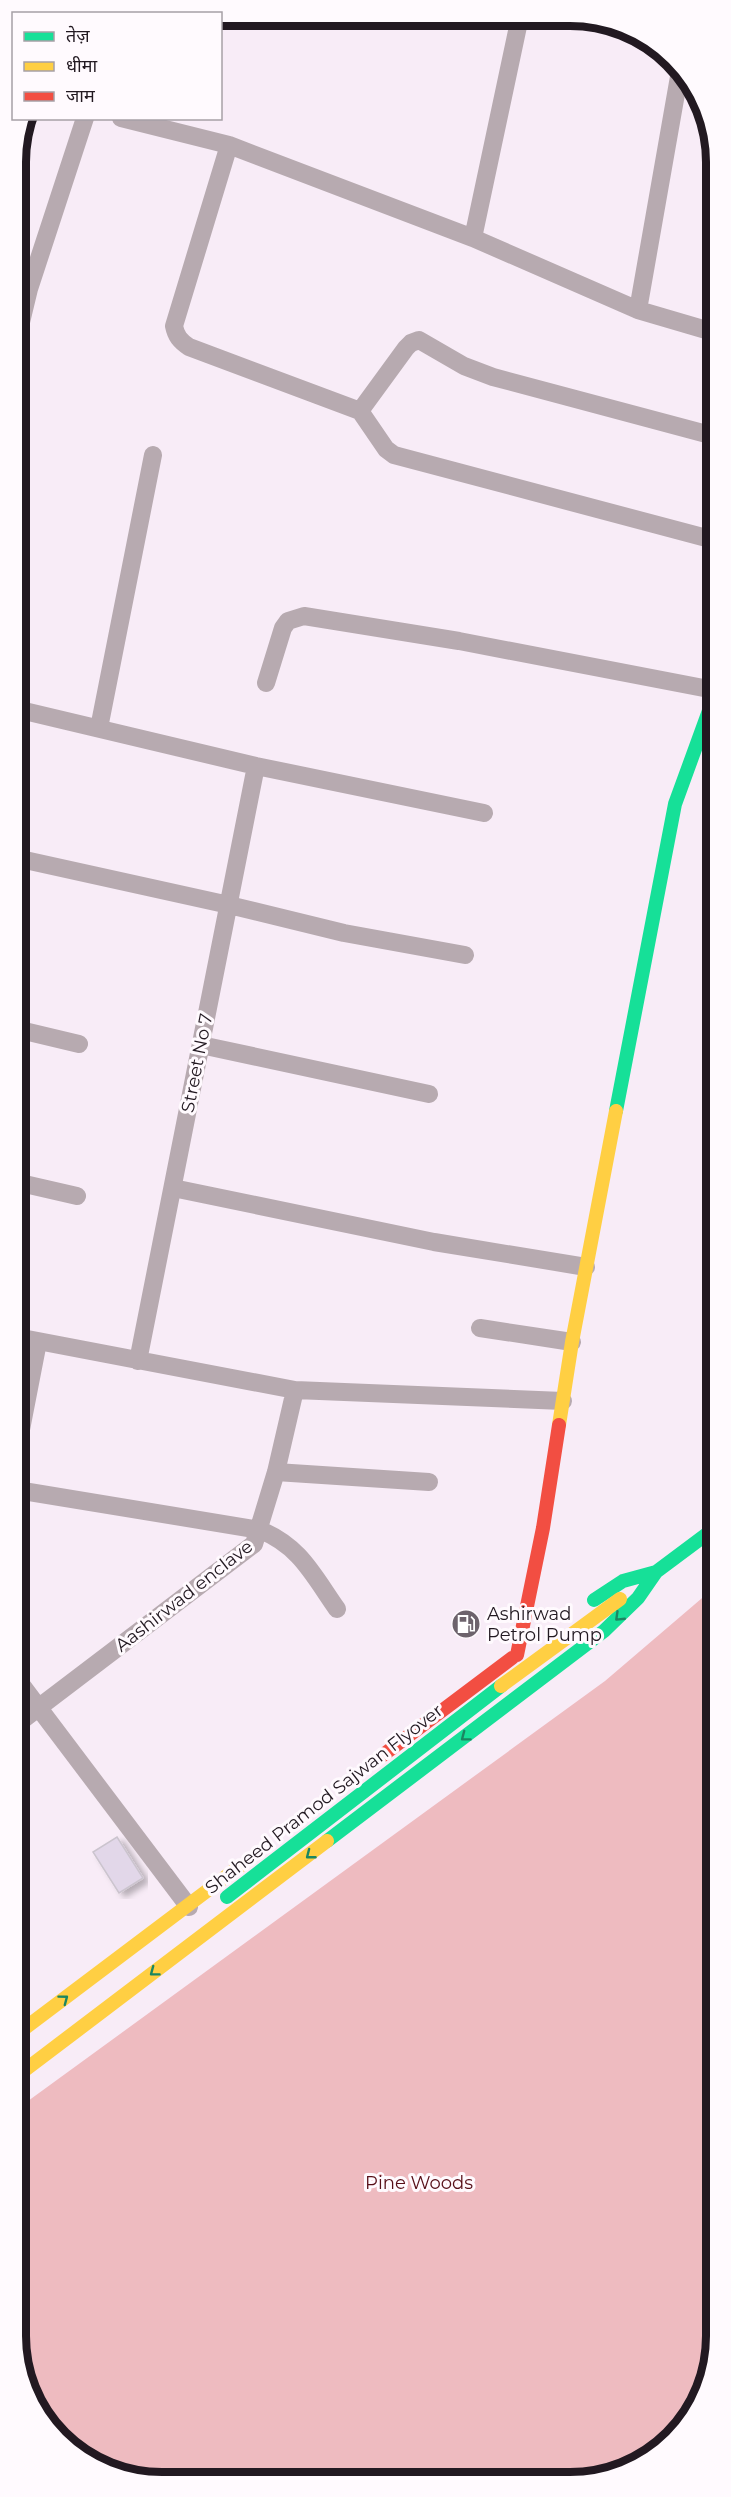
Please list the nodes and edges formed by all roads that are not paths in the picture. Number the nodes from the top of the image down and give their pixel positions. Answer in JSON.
{"nodes":[{"id":1,"x":518,"y":26,"type":"edge"},
{"id":2,"x":678,"y":81,"type":"edge"},
{"id":3,"x":84,"y":120,"type":"edge"},
{"id":4,"x":132,"y":120,"type":"edge"},
{"id":5,"x":229,"y":145,"type":"junction"},
{"id":6,"x":473,"y":238,"type":"junction"},
{"id":7,"x":26,"y":301,"type":"edge"},
{"id":8,"x":638,"y":310,"type":"junction"},
{"id":9,"x":706,"y":330,"type":"edge"},
{"id":10,"x":360,"y":411,"type":"junction"},
{"id":11,"x":706,"y":434,"type":"edge"},
{"id":12,"x":153,"y":455,"type":"dead end"},
{"id":13,"x":706,"y":538,"type":"edge"},
{"id":14,"x":266,"y":682,"type":"dead end"},
{"id":15,"x":706,"y":688,"type":"edge"},
{"id":16,"x":26,"y":711,"type":"edge"},
{"id":17,"x":706,"y":720,"type":"edge"},
{"id":18,"x":99,"y":729,"type":"junction"},
{"id":19,"x":256,"y":766,"type":"junction"},
{"id":20,"x":484,"y":813,"type":"dead end"},
{"id":21,"x":26,"y":860,"type":"edge"},
{"id":22,"x":229,"y":905,"type":"junction"},
{"id":23,"x":465,"y":955,"type":"dead end"},
{"id":24,"x":26,"y":1031,"type":"edge"},
{"id":25,"x":79,"y":1044,"type":"dead end"},
{"id":26,"x":201,"y":1045,"type":"junction"},
{"id":27,"x":429,"y":1094,"type":"dead end"},
{"id":28,"x":26,"y":1184,"type":"edge"},
{"id":29,"x":173,"y":1188,"type":"junction"},
{"id":30,"x":77,"y":1196,"type":"dead end"},
{"id":31,"x":586,"y":1267,"type":"junction"},
{"id":32,"x":480,"y":1328,"type":"dead end"},
{"id":33,"x":26,"y":1339,"type":"edge"},
{"id":34,"x":38,"y":1342,"type":"junction"},
{"id":35,"x":572,"y":1342,"type":"junction"},
{"id":36,"x":138,"y":1361,"type":"junction"},
{"id":37,"x":295,"y":1390,"type":"junction"},
{"id":38,"x":563,"y":1401,"type":"junction"},
{"id":39,"x":26,"y":1404,"type":"edge"},
{"id":40,"x":276,"y":1472,"type":"junction"},
{"id":41,"x":429,"y":1482,"type":"dead end"},
{"id":42,"x":26,"y":1491,"type":"edge"},
{"id":43,"x":260,"y":1530,"type":"junction"},
{"id":44,"x":705,"y":1535,"type":"edge"},
{"id":45,"x":656,"y":1572,"type":"junction"},
{"id":46,"x":337,"y":1609,"type":"dead end"},
{"id":47,"x":581,"y":1609,"type":"dead end"},
{"id":48,"x":535,"y":1642,"type":"dead end"},
{"id":49,"x":517,"y":1655,"type":"junction"},
{"id":50,"x":26,"y":1690,"type":"edge"},
{"id":51,"x":39,"y":1707,"type":"junction"},
{"id":52,"x":26,"y":1717,"type":"edge"},
{"id":53,"x":366,"y":1769,"type":"dead end"},
{"id":54,"x":254,"y":1856,"type":"dead end"},
{"id":55,"x":219,"y":1903,"type":"dead end"},
{"id":56,"x":189,"y":1907,"type":"junction"},
{"id":57,"x":108,"y":1990,"type":"dead end"},
{"id":58,"x":26,"y":2027,"type":"edge"},
{"id":59,"x":26,"y":2052,"type":"edge"},
{"id":60,"x":26,"y":2069,"type":"edge"}],
"edges":[{"from":1,"to":6,"type":"street"},
{"from":2,"to":8,"type":"street"},
{"from":3,"to":7,"type":"street"},
{"from":4,"to":5,"type":"street"},
{"from":5,"to":6,"type":"street"},
{"from":5,"to":10,"type":"street"},
{"from":6,"to":8,"type":"street"},
{"from":8,"to":9,"type":"street"},
{"from":10,"to":11,"type":"street"},
{"from":10,"to":13,"type":"street"},
{"from":12,"to":18,"type":"street"},
{"from":14,"to":15,"type":"street"},
{"from":16,"to":18,"type":"street"},
{"from":17,"to":31,"type":"street"},
{"from":18,"to":19,"type":"street"},
{"from":19,"to":20,"type":"street"},
{"from":19,"to":22,"type":"street","name":"Street No 7"},
{"from":21,"to":22,"type":"street"},
{"from":22,"to":23,"type":"street"},
{"from":22,"to":26,"type":"street","name":"Street No 7"},
{"from":24,"to":25,"type":"street"},
{"from":26,"to":27,"type":"street"},
{"from":26,"to":29,"type":"street","name":"Street No 7"},
{"from":28,"to":30,"type":"street"},
{"from":29,"to":31,"type":"street"},
{"from":29,"to":36,"type":"street","name":"Street No 7"},
{"from":31,"to":35,"type":"street"},
{"from":32,"to":35,"type":"street"},
{"from":33,"to":34,"type":"street"},
{"from":34,"to":36,"type":"street"},
{"from":34,"to":39,"type":"street"},
{"from":35,"to":38,"type":"street"},
{"from":36,"to":37,"type":"street"},
{"from":37,"to":38,"type":"street"},
{"from":37,"to":40,"type":"street","name":"Aashirwad enclave"},
{"from":38,"to":49,"type":"street"},
{"from":40,"to":41,"type":"street"},
{"from":40,"to":43,"type":"street","name":"Aashirwad enclave"},
{"from":42,"to":43,"type":"street"},
{"from":43,"to":46,"type":"street"},
{"from":43,"to":51,"type":"street","name":"Aashirwad enclave"},
{"from":44,"to":45,"type":"street","name":"Shaheed Pramod Sajwan Flyover"},
{"from":45,"to":47,"type":"street"},
{"from":45,"to":55,"type":"street","name":"Shaheed Pramod Sajwan Flyover"},
{"from":45,"to":60,"type":"street","one_way":true},
{"from":48,"to":49,"type":"street"},
{"from":49,"to":53,"type":"street"},
{"from":50,"to":51,"type":"street"},
{"from":51,"to":52,"type":"street","name":"Aashirwad enclave"},
{"from":51,"to":56,"type":"street"},
{"from":54,"to":56,"type":"street"},
{"from":58,"to":56,"type":"street","one_way":true},
{"from":57,"to":59,"type":"street"}]}
